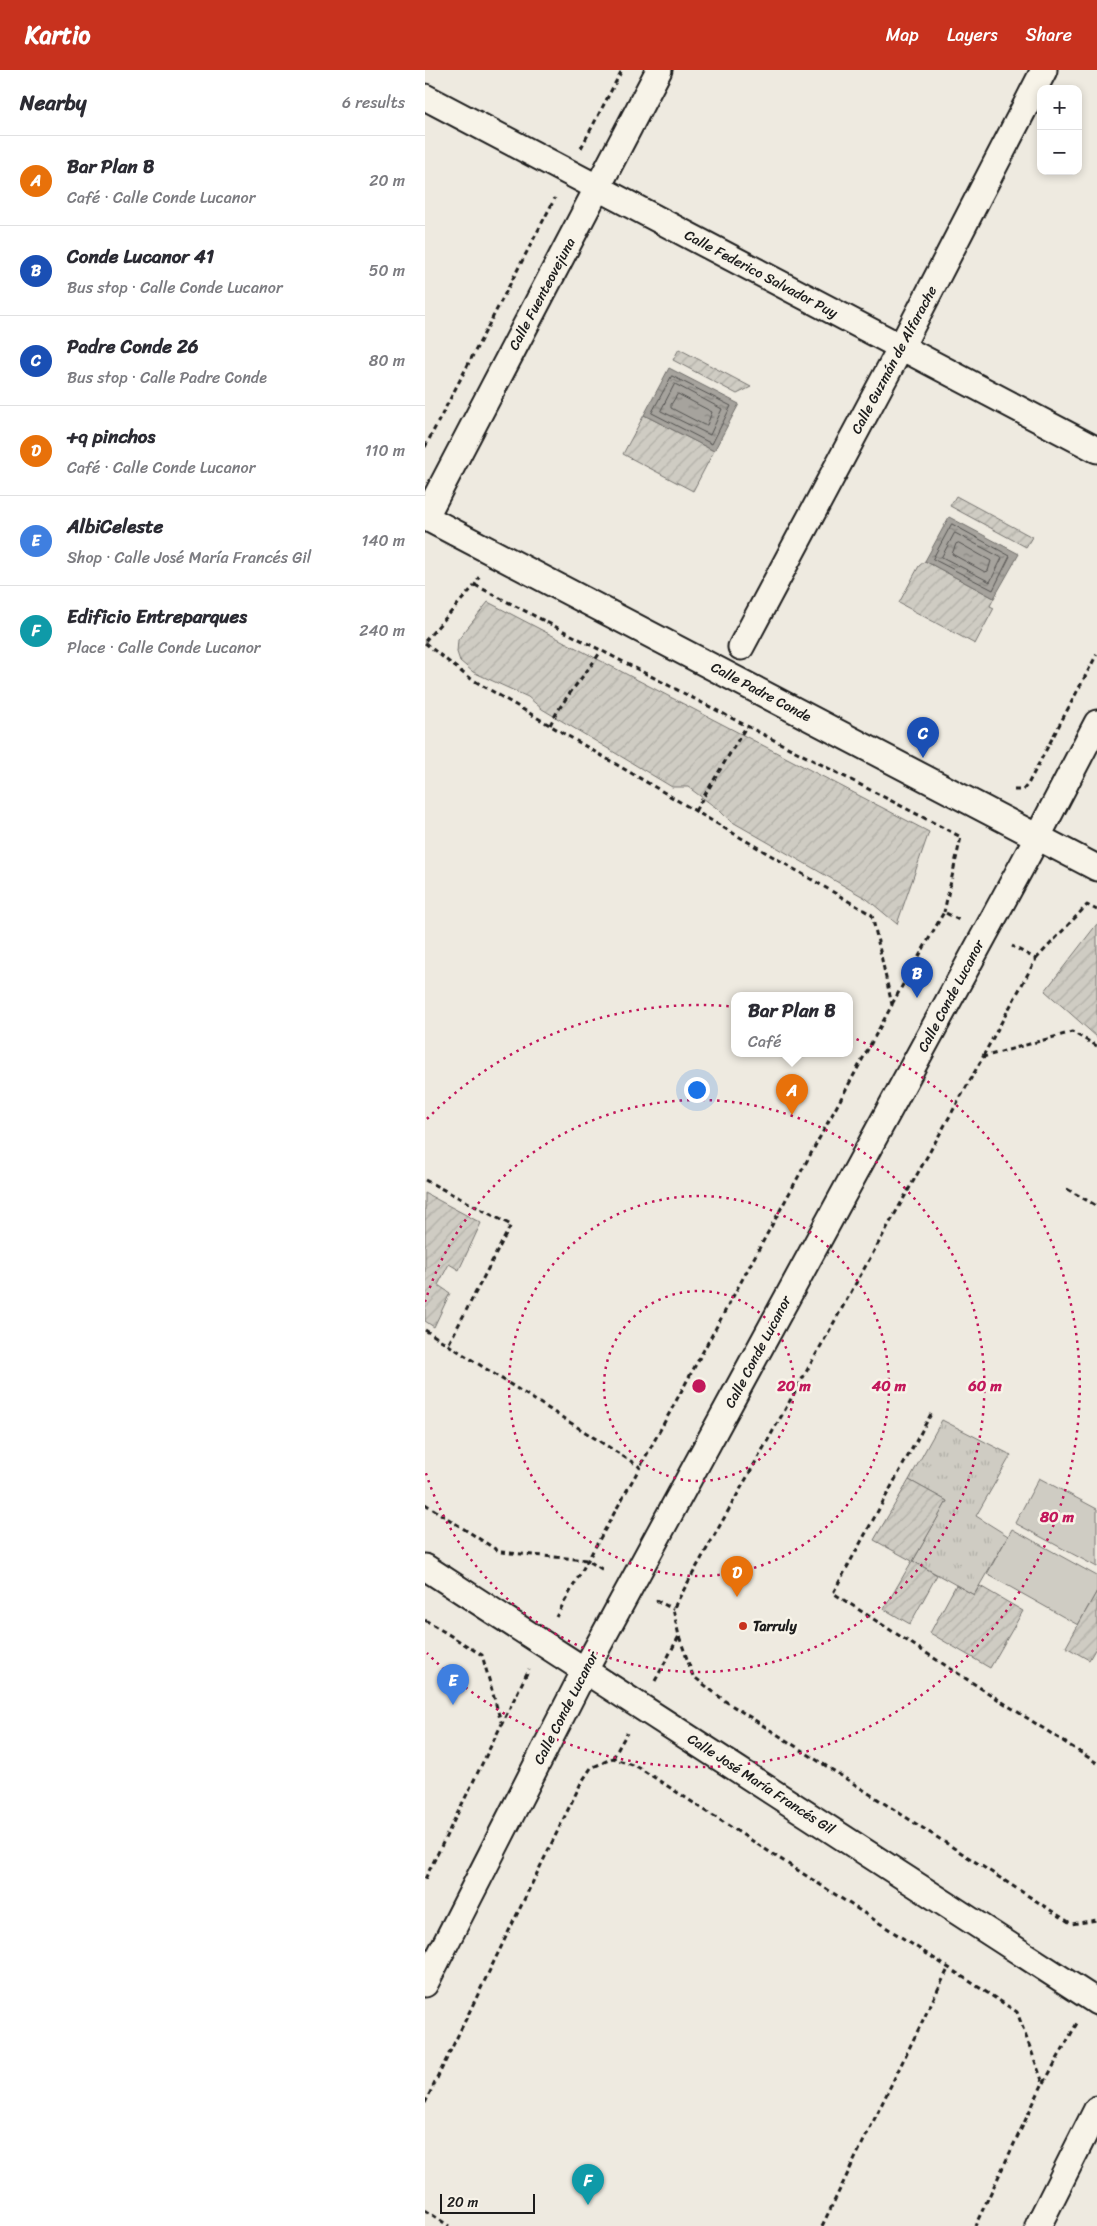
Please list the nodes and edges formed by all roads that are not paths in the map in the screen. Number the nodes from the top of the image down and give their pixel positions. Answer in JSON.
{"nodes":[{"id":1,"x":659,"y":70,"type":"edge"},
{"id":2,"x":1044,"y":70,"type":"edge"},
{"id":3,"x":425,"y":97,"type":"edge"},
{"id":4,"x":597,"y":188,"type":"junction"},
{"id":5,"x":901,"y":347,"type":"junction"},
{"id":6,"x":1097,"y":450,"type":"edge"},
{"id":7,"x":425,"y":517,"type":"edge"},
{"id":8,"x":741,"y":647,"type":"dead end"},
{"id":9,"x":1097,"y":723,"type":"edge"},
{"id":10,"x":1037,"y":836,"type":"junction"},
{"id":11,"x":1097,"y":868,"type":"edge"},
{"id":12,"x":425,"y":1567,"type":"edge"},
{"id":13,"x":585,"y":1670,"type":"junction"},
{"id":14,"x":425,"y":1984,"type":"edge"},
{"id":15,"x":1094,"y":2000,"type":"edge"},
{"id":16,"x":1097,"y":2109,"type":"edge"},
{"id":17,"x":1038,"y":2226,"type":"edge"}],
"edges":[{"from":1,"to":4,"type":"street","name":"Calle Fuenteovejuna"},
{"from":2,"to":5,"type":"street","name":"Calle Guzmán de Alfarache"},
{"from":3,"to":4,"type":"street","name":"Calle Federico Salvador Puy"},
{"from":4,"to":5,"type":"street","name":"Calle Federico Salvador Puy"},
{"from":4,"to":7,"type":"street","name":"Calle Fuenteovejuna"},
{"from":5,"to":6,"type":"street","name":"Calle Federico Salvador Puy"},
{"from":5,"to":8,"type":"street","name":"Calle Guzmán de Alfarache"},
{"from":7,"to":10,"type":"street","name":"Calle Padre Conde"},
{"from":9,"to":10,"type":"street","name":"Calle Conde Lucanor"},
{"from":10,"to":11,"type":"street","name":"Calle Padre Conde"},
{"from":10,"to":13,"type":"street","name":"Calle Conde Lucanor"},
{"from":12,"to":13,"type":"street","name":"Calle José María Francés Gil"},
{"from":13,"to":14,"type":"street","name":"Calle Conde Lucanor"},
{"from":13,"to":15,"type":"street","name":"Calle José María Francés Gil"},
{"from":16,"to":17,"type":"street"}]}
